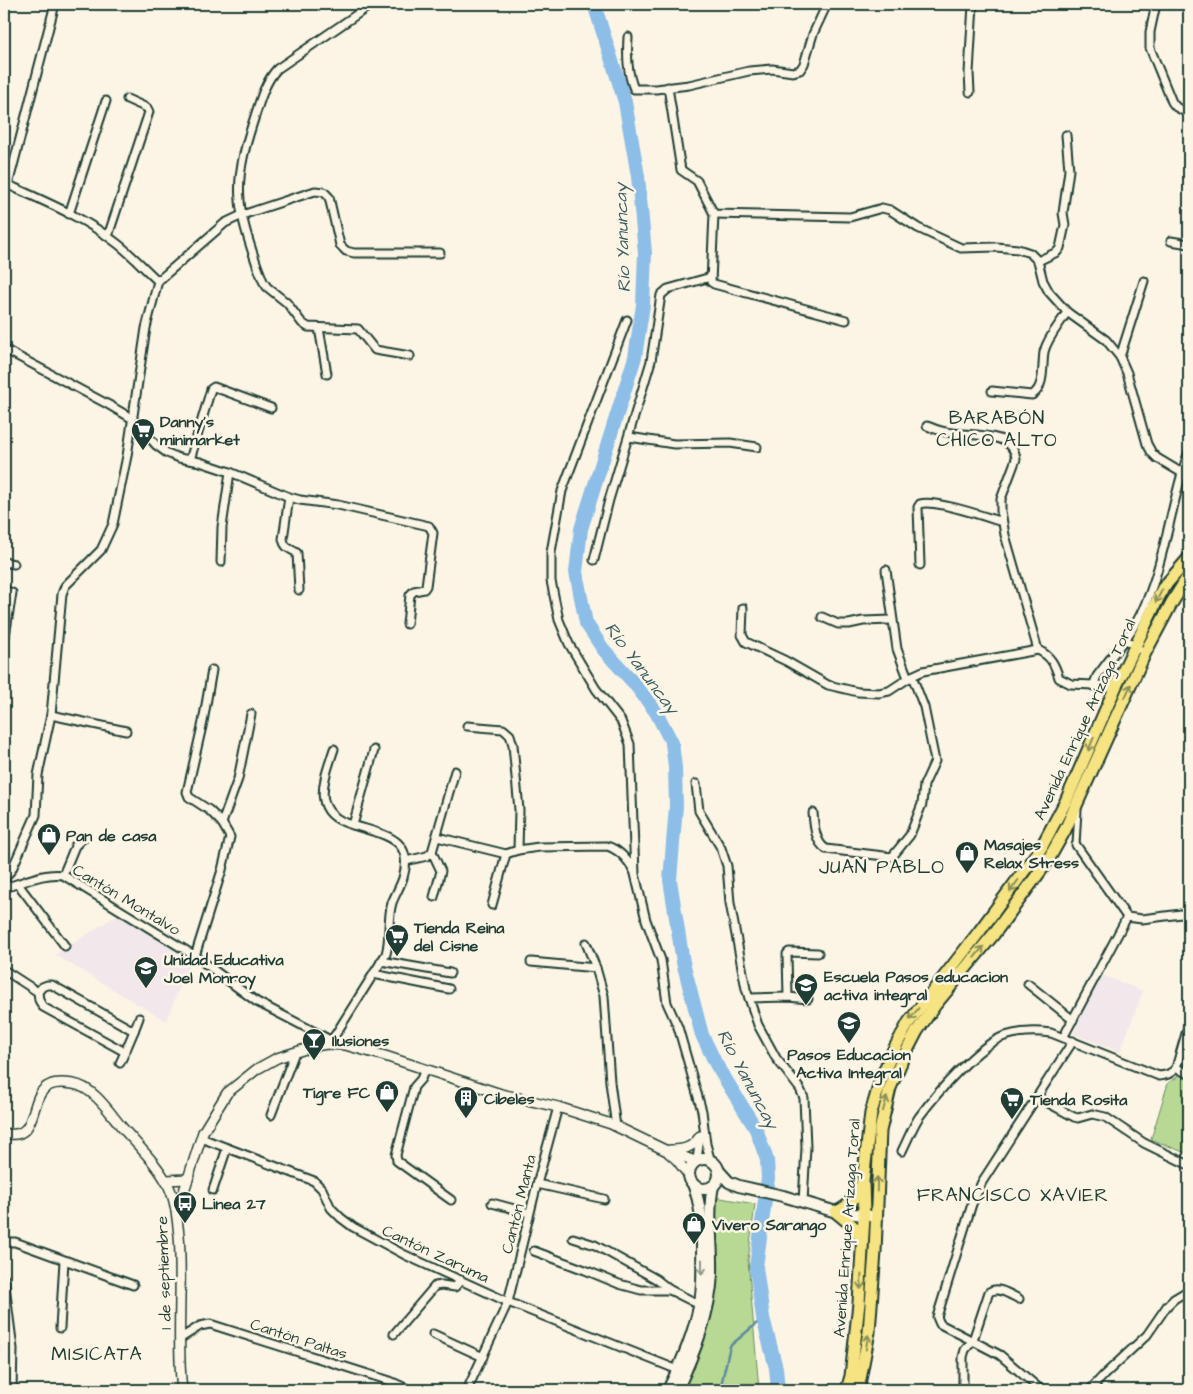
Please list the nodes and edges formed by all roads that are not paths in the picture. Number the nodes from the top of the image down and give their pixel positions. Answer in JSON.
{"nodes":[{"id":1,"x":55,"y":4,"type":"edge"},
{"id":2,"x":372,"y":4,"type":"edge"},
{"id":3,"x":827,"y":4,"type":"edge"},
{"id":4,"x":973,"y":4,"type":"edge"},
{"id":5,"x":1156,"y":4,"type":"edge"},
{"id":6,"x":628,"y":37,"type":"dead end"},
{"id":7,"x":668,"y":87,"type":"junction"},
{"id":8,"x":970,"y":92,"type":"dead end"},
{"id":9,"x":128,"y":99,"type":"dead end"},
{"id":10,"x":106,"y":101,"type":"dead end"},
{"id":11,"x":1189,"y":114,"type":"edge"},
{"id":12,"x":1066,"y":135,"type":"dead end"},
{"id":13,"x":6,"y":184,"type":"edge"},
{"id":14,"x":69,"y":214,"type":"junction"},
{"id":15,"x":714,"y":214,"type":"junction"},
{"id":16,"x":242,"y":215,"type":"junction"},
{"id":17,"x":108,"y":236,"type":"junction"},
{"id":18,"x":1171,"y":241,"type":"dead end"},
{"id":19,"x":1189,"y":244,"type":"edge"},
{"id":20,"x":440,"y":253,"type":"dead end"},
{"id":21,"x":1038,"y":261,"type":"junction"},
{"id":22,"x":711,"y":277,"type":"junction"},
{"id":23,"x":1144,"y":280,"type":"dead end"},
{"id":24,"x":158,"y":281,"type":"junction"},
{"id":25,"x":1067,"y":312,"type":"junction"},
{"id":26,"x":627,"y":320,"type":"dead end"},
{"id":27,"x":846,"y":320,"type":"dead end"},
{"id":28,"x":319,"y":328,"type":"junction"},
{"id":29,"x":4,"y":349,"type":"edge"},
{"id":30,"x":410,"y":356,"type":"dead end"},
{"id":31,"x":1120,"y":357,"type":"junction"},
{"id":32,"x":327,"y":374,"type":"dead end"},
{"id":33,"x":992,"y":391,"type":"dead end"},
{"id":34,"x":271,"y":408,"type":"dead end"},
{"id":35,"x":133,"y":419,"type":"junction"},
{"id":36,"x":927,"y":426,"type":"dead end"},
{"id":37,"x":629,"y":437,"type":"junction"},
{"id":38,"x":757,"y":447,"type":"dead end"},
{"id":39,"x":1189,"y":452,"type":"edge"},
{"id":40,"x":190,"y":460,"type":"junction"},
{"id":41,"x":230,"y":472,"type":"junction"},
{"id":42,"x":1182,"y":473,"type":"junction"},
{"id":43,"x":289,"y":497,"type":"junction"},
{"id":44,"x":1002,"y":522,"type":"junction"},
{"id":45,"x":1189,"y":558,"type":"edge"},
{"id":46,"x":594,"y":560,"type":"dead end"},
{"id":47,"x":4,"y":562,"type":"edge"},
{"id":48,"x":221,"y":562,"type":"dead end"},
{"id":49,"x":14,"y":564,"type":"dead end"},
{"id":50,"x":920,"y":565,"type":"dead end"},
{"id":51,"x":886,"y":570,"type":"dead end"},
{"id":52,"x":1189,"y":575,"type":"edge"},
{"id":53,"x":4,"y":590,"type":"edge"},
{"id":54,"x":298,"y":590,"type":"dead end"},
{"id":55,"x":743,"y":608,"type":"dead end"},
{"id":56,"x":822,"y":617,"type":"dead end"},
{"id":57,"x":892,"y":620,"type":"junction"},
{"id":58,"x":407,"y":624,"type":"dead end"},
{"id":59,"x":4,"y":640,"type":"edge"},
{"id":60,"x":1130,"y":643,"type":"junction"},
{"id":61,"x":1038,"y":650,"type":"junction"},
{"id":62,"x":1145,"y":654,"type":"junction"},
{"id":63,"x":212,"y":670,"type":"dead end"},
{"id":64,"x":910,"y":677,"type":"junction"},
{"id":65,"x":1093,"y":686,"type":"junction"},
{"id":66,"x":1116,"y":686,"type":"junction"},
{"id":67,"x":252,"y":714,"type":"dead end"},
{"id":68,"x":51,"y":715,"type":"junction"},
{"id":69,"x":467,"y":726,"type":"dead end"},
{"id":70,"x":126,"y":731,"type":"dead end"},
{"id":71,"x":334,"y":749,"type":"dead end"},
{"id":72,"x":374,"y":750,"type":"dead end"},
{"id":73,"x":455,"y":771,"type":"dead end"},
{"id":74,"x":696,"y":784,"type":"dead end"},
{"id":75,"x":1078,"y":800,"type":"junction"},
{"id":76,"x":813,"y":813,"type":"dead end"},
{"id":77,"x":222,"y":823,"type":"junction"},
{"id":78,"x":4,"y":824,"type":"edge"},
{"id":79,"x":353,"y":825,"type":"junction"},
{"id":80,"x":84,"y":837,"type":"dead end"},
{"id":81,"x":437,"y":837,"type":"junction"},
{"id":82,"x":1076,"y":845,"type":"joint"},
{"id":83,"x":518,"y":850,"type":"junction"},
{"id":84,"x":432,"y":852,"type":"junction"},
{"id":85,"x":4,"y":854,"type":"edge"},
{"id":86,"x":506,"y":854,"type":"junction"},
{"id":87,"x":406,"y":861,"type":"junction"},
{"id":88,"x":635,"y":874,"type":"junction"},
{"id":89,"x":63,"y":875,"type":"junction"},
{"id":90,"x":4,"y":879,"type":"edge"},
{"id":91,"x":18,"y":884,"type":"junction"},
{"id":92,"x":4,"y":888,"type":"edge"},
{"id":93,"x":434,"y":897,"type":"dead end"},
{"id":94,"x":492,"y":904,"type":"dead end"},
{"id":95,"x":1189,"y":913,"type":"edge"},
{"id":96,"x":1127,"y":917,"type":"junction"},
{"id":97,"x":586,"y":942,"type":"dead end"},
{"id":98,"x":65,"y":946,"type":"dead end"},
{"id":99,"x":818,"y":953,"type":"dead end"},
{"id":100,"x":195,"y":956,"type":"junction"},
{"id":101,"x":382,"y":961,"type":"junction"},
{"id":102,"x":531,"y":962,"type":"dead end"},
{"id":103,"x":596,"y":968,"type":"junction"},
{"id":104,"x":4,"y":970,"type":"edge"},
{"id":105,"x":450,"y":973,"type":"dead end"},
{"id":106,"x":372,"y":976,"type":"junction"},
{"id":107,"x":1028,"y":984,"type":"dead end"},
{"id":108,"x":447,"y":991,"type":"dead end"},
{"id":109,"x":38,"y":992,"type":"junction"},
{"id":110,"x":788,"y":997,"type":"junction"},
{"id":111,"x":748,"y":998,"type":"junction"},
{"id":112,"x":808,"y":999,"type":"dead end"},
{"id":113,"x":140,"y":1018,"type":"dead end"},
{"id":114,"x":1073,"y":1020,"type":"junction"},
{"id":115,"x":1189,"y":1023,"type":"edge"},
{"id":116,"x":134,"y":1031,"type":"junction"},
{"id":117,"x":1064,"y":1036,"type":"junction"},
{"id":118,"x":1074,"y":1041,"type":"junction"},
{"id":119,"x":335,"y":1042,"type":"junction"},
{"id":120,"x":125,"y":1052,"type":"junction"},
{"id":121,"x":295,"y":1052,"type":"junction"},
{"id":122,"x":120,"y":1063,"type":"dead end"},
{"id":123,"x":1176,"y":1068,"type":"junction"},
{"id":124,"x":425,"y":1069,"type":"junction"},
{"id":125,"x":1189,"y":1074,"type":"edge"},
{"id":126,"x":1037,"y":1097,"type":"junction"},
{"id":127,"x":558,"y":1107,"type":"junction"},
{"id":128,"x":271,"y":1115,"type":"dead end"},
{"id":129,"x":702,"y":1126,"type":"junction"},
{"id":130,"x":616,"y":1127,"type":"junction"},
{"id":131,"x":4,"y":1133,"type":"edge"},
{"id":132,"x":700,"y":1136,"type":"junction"},
{"id":133,"x":201,"y":1138,"type":"junction"},
{"id":134,"x":227,"y":1148,"type":"junction"},
{"id":135,"x":665,"y":1150,"type":"junction"},
{"id":136,"x":902,"y":1151,"type":"dead end"},
{"id":137,"x":710,"y":1159,"type":"junction"},
{"id":138,"x":696,"y":1161,"type":"junction"},
{"id":139,"x":1189,"y":1165,"type":"edge"},
{"id":140,"x":720,"y":1172,"type":"junction"},
{"id":141,"x":188,"y":1179,"type":"junction"},
{"id":142,"x":166,"y":1180,"type":"junction"},
{"id":143,"x":692,"y":1181,"type":"junction"},
{"id":144,"x":863,"y":1181,"type":"junction"},
{"id":145,"x":537,"y":1184,"type":"junction"},
{"id":146,"x":714,"y":1186,"type":"junction"},
{"id":147,"x":741,"y":1187,"type":"junction"},
{"id":148,"x":213,"y":1190,"type":"dead end"},
{"id":149,"x":604,"y":1199,"type":"dead end"},
{"id":150,"x":451,"y":1200,"type":"dead end"},
{"id":151,"x":803,"y":1202,"type":"junction"},
{"id":152,"x":492,"y":1203,"type":"dead end"},
{"id":153,"x":836,"y":1212,"type":"junction"},
{"id":154,"x":177,"y":1213,"type":"junction"},
{"id":155,"x":530,"y":1213,"type":"junction"},
{"id":156,"x":864,"y":1216,"type":"junction"},
{"id":157,"x":876,"y":1216,"type":"junction"},
{"id":158,"x":573,"y":1238,"type":"dead end"},
{"id":159,"x":4,"y":1242,"type":"edge"},
{"id":160,"x":863,"y":1245,"type":"junction"},
{"id":161,"x":534,"y":1252,"type":"dead end"},
{"id":162,"x":64,"y":1261,"type":"junction"},
{"id":163,"x":4,"y":1278,"type":"edge"},
{"id":164,"x":461,"y":1280,"type":"junction"},
{"id":165,"x":133,"y":1285,"type":"dead end"},
{"id":166,"x":670,"y":1290,"type":"junction"},
{"id":167,"x":1189,"y":1290,"type":"edge"},
{"id":168,"x":1019,"y":1299,"type":"dead end"},
{"id":169,"x":508,"y":1302,"type":"junction"},
{"id":170,"x":700,"y":1305,"type":"junction"},
{"id":171,"x":60,"y":1328,"type":"dead end"},
{"id":172,"x":394,"y":1334,"type":"dead end"},
{"id":173,"x":432,"y":1334,"type":"dead end"},
{"id":174,"x":180,"y":1338,"type":"junction"},
{"id":175,"x":973,"y":1340,"type":"junction"},
{"id":176,"x":482,"y":1357,"type":"junction"},
{"id":177,"x":678,"y":1370,"type":"junction"},
{"id":178,"x":12,"y":1390,"type":"edge"},
{"id":179,"x":182,"y":1390,"type":"edge"},
{"id":180,"x":410,"y":1390,"type":"edge"},
{"id":181,"x":467,"y":1390,"type":"edge"},
{"id":182,"x":668,"y":1390,"type":"edge"},
{"id":183,"x":677,"y":1390,"type":"edge"},
{"id":184,"x":847,"y":1390,"type":"edge"},
{"id":185,"x":858,"y":1390,"type":"edge"},
{"id":186,"x":963,"y":1390,"type":"edge"},
{"id":187,"x":1041,"y":1390,"type":"edge"},
{"id":188,"x":1090,"y":1390,"type":"edge"}],
"edges":[{"from":1,"to":13,"type":"street"},
{"from":2,"to":16,"type":"street"},
{"from":3,"to":7,"type":"street"},
{"from":4,"to":8,"type":"street"},
{"from":5,"to":11,"type":"street"},
{"from":6,"to":7,"type":"street"},
{"from":7,"to":15,"type":"street"},
{"from":9,"to":17,"type":"street"},
{"from":10,"to":14,"type":"street"},
{"from":12,"to":21,"type":"street"},
{"from":13,"to":14,"type":"street"},
{"from":14,"to":17,"type":"street"},
{"from":15,"to":21,"type":"street"},
{"from":15,"to":22,"type":"street"},
{"from":16,"to":20,"type":"street"},
{"from":16,"to":24,"type":"street"},
{"from":16,"to":28,"type":"street"},
{"from":17,"to":24,"type":"street"},
{"from":18,"to":19,"type":"street"},
{"from":21,"to":25,"type":"street"},
{"from":22,"to":27,"type":"street"},
{"from":22,"to":37,"type":"street"},
{"from":23,"to":31,"type":"street"},
{"from":24,"to":35,"type":"street"},
{"from":25,"to":31,"type":"street"},
{"from":25,"to":33,"type":"street"},
{"from":26,"to":88,"type":"street"},
{"from":28,"to":30,"type":"street"},
{"from":28,"to":32,"type":"street"},
{"from":29,"to":35,"type":"street"},
{"from":31,"to":42,"type":"street"},
{"from":34,"to":40,"type":"street"},
{"from":35,"to":40,"type":"street"},
{"from":35,"to":68,"type":"street"},
{"from":36,"to":44,"type":"street"},
{"from":37,"to":38,"type":"street"},
{"from":37,"to":46,"type":"street"},
{"from":39,"to":42,"type":"street"},
{"from":40,"to":41,"type":"street"},
{"from":41,"to":43,"type":"street"},
{"from":41,"to":48,"type":"street"},
{"from":42,"to":60,"type":"street"},
{"from":43,"to":54,"type":"street"},
{"from":43,"to":58,"type":"street"},
{"from":44,"to":50,"type":"street"},
{"from":44,"to":61,"type":"street"},
{"from":45,"to":60,"type":"main road","name":"Avenida Enrique Arízaga Toral","one_way":true},
{"from":47,"to":49,"type":"street"},
{"from":51,"to":57,"type":"street"},
{"from":52,"to":62,"type":"main road","name":"Avenida Enrique Arízaga Toral"},
{"from":53,"to":59,"type":"street"},
{"from":55,"to":64,"type":"street"},
{"from":56,"to":57,"type":"street"},
{"from":57,"to":64,"type":"street"},
{"from":60,"to":62,"type":"street"},
{"from":60,"to":65,"type":"street"},
{"from":60,"to":66,"type":"main road","name":"Avenida Enrique Arízaga Toral"},
{"from":61,"to":64,"type":"street"},
{"from":61,"to":65,"type":"street"},
{"from":75,"to":62,"type":"main road","name":"Avenida Enrique Arízaga Toral","one_way":true},
{"from":63,"to":77,"type":"street"},
{"from":64,"to":76,"type":"street"},
{"from":65,"to":66,"type":"street"},
{"from":66,"to":144,"type":"main road","name":"Avenida Enrique Arízaga Toral","one_way":true},
{"from":67,"to":77,"type":"street"},
{"from":68,"to":70,"type":"street"},
{"from":68,"to":90,"type":"street"},
{"from":69,"to":83,"type":"street"},
{"from":71,"to":79,"type":"street"},
{"from":72,"to":79,"type":"street"},
{"from":73,"to":81,"type":"street"},
{"from":74,"to":111,"type":"street"},
{"from":75,"to":82,"type":"street"},
{"from":157,"to":75,"type":"main road","name":"Avenida Enrique Arízaga Toral","one_way":true},
{"from":77,"to":100,"type":"street"},
{"from":78,"to":85,"type":"street"},
{"from":79,"to":87,"type":"street"},
{"from":80,"to":89,"type":"street"},
{"from":81,"to":84,"type":"street"},
{"from":81,"to":86,"type":"street"},
{"from":82,"to":96,"type":"street"},
{"from":83,"to":86,"type":"street"},
{"from":83,"to":88,"type":"street"},
{"from":84,"to":87,"type":"street"},
{"from":84,"to":93,"type":"street"},
{"from":86,"to":94,"type":"street"},
{"from":87,"to":101,"type":"street"},
{"from":88,"to":129,"type":"street"},
{"from":89,"to":91,"type":"street","name":"Cantón Montalvo"},
{"from":89,"to":100,"type":"street","name":"Cantón Montalvo"},
{"from":91,"to":92,"type":"street","name":"Cantón Montalvo"},
{"from":91,"to":98,"type":"street"},
{"from":95,"to":96,"type":"street"},
{"from":96,"to":114,"type":"street"},
{"from":97,"to":103,"type":"street"},
{"from":99,"to":110,"type":"street"},
{"from":100,"to":119,"type":"street","name":"Cantón Montalvo"},
{"from":101,"to":105,"type":"street"},
{"from":101,"to":106,"type":"street"},
{"from":102,"to":103,"type":"street"},
{"from":103,"to":130,"type":"street"},
{"from":104,"to":109,"type":"street"},
{"from":106,"to":108,"type":"street"},
{"from":106,"to":119,"type":"street"},
{"from":107,"to":114,"type":"street"},
{"from":109,"to":116,"type":"street"},
{"from":109,"to":120,"type":"street"},
{"from":110,"to":111,"type":"street"},
{"from":110,"to":112,"type":"street"},
{"from":111,"to":151,"type":"street"},
{"from":113,"to":116,"type":"street"},
{"from":114,"to":117,"type":"street"},
{"from":115,"to":123,"type":"street"},
{"from":116,"to":120,"type":"street"},
{"from":117,"to":118,"type":"street"},
{"from":117,"to":136,"type":"street"},
{"from":118,"to":123,"type":"street"},
{"from":118,"to":126,"type":"street"},
{"from":119,"to":121,"type":"street"},
{"from":119,"to":124,"type":"street"},
{"from":120,"to":122,"type":"street"},
{"from":121,"to":128,"type":"street"},
{"from":121,"to":133,"type":"street"},
{"from":123,"to":125,"type":"street"},
{"from":124,"to":127,"type":"street"},
{"from":124,"to":150,"type":"street"},
{"from":126,"to":139,"type":"street"},
{"from":126,"to":175,"type":"street"},
{"from":127,"to":130,"type":"street"},
{"from":127,"to":145,"type":"street","name":"Cantón Manta"},
{"from":129,"to":132,"type":"street"},
{"from":129,"to":137,"type":"street"},
{"from":130,"to":135,"type":"street"},
{"from":131,"to":142,"type":"street","name":"1 de septiembre"},
{"from":132,"to":135,"type":"street"},
{"from":132,"to":138,"type":"street"},
{"from":133,"to":134,"type":"street","name":"Cantón Zaruma"},
{"from":133,"to":141,"type":"street"},
{"from":134,"to":148,"type":"street"},
{"from":134,"to":164,"type":"street","name":"Cantón Zaruma"},
{"from":135,"to":138,"type":"street"},
{"from":135,"to":143,"type":"street"},
{"from":137,"to":138,"type":"main road"},
{"from":137,"to":140,"type":"main road"},
{"from":138,"to":143,"type":"main road"},
{"from":140,"to":146,"type":"main road"},
{"from":140,"to":147,"type":"main road"},
{"from":141,"to":142,"type":"street"},
{"from":141,"to":154,"type":"street"},
{"from":142,"to":154,"type":"street","name":"1 de septiembre"},
{"from":143,"to":146,"type":"main road"},
{"from":143,"to":170,"type":"main road","one_way":true},
{"from":144,"to":153,"type":"main road"},
{"from":144,"to":156,"type":"main road","name":"Avenida Enrique Arízaga Toral"},
{"from":145,"to":149,"type":"street"},
{"from":145,"to":155,"type":"street","name":"Cantón Manta"},
{"from":146,"to":147,"type":"main road"},
{"from":146,"to":183,"type":"main road"},
{"from":147,"to":151,"type":"main road"},
{"from":151,"to":153,"type":"main road"},
{"from":152,"to":155,"type":"street"},
{"from":153,"to":156,"type":"main road"},
{"from":153,"to":160,"type":"main road"},
{"from":154,"to":174,"type":"street","name":"1 de septiembre"},
{"from":155,"to":169,"type":"street","name":"Cantón Manta"},
{"from":156,"to":157,"type":"main road"},
{"from":156,"to":160,"type":"main road","name":"Avenida Enrique Arízaga Toral"},
{"from":185,"to":157,"type":"main road","name":"Avenida Enrique Arízaga Toral","one_way":true},
{"from":158,"to":166,"type":"street"},
{"from":159,"to":162,"type":"street"},
{"from":160,"to":184,"type":"main road","name":"Avenida Enrique Arízaga Toral","one_way":true},
{"from":161,"to":166,"type":"street"},
{"from":162,"to":165,"type":"street"},
{"from":162,"to":171,"type":"street"},
{"from":163,"to":178,"type":"street"},
{"from":164,"to":169,"type":"street","name":"Cantón Zaruma"},
{"from":164,"to":172,"type":"street"},
{"from":166,"to":170,"type":"street"},
{"from":167,"to":188,"type":"street"},
{"from":168,"to":175,"type":"street"},
{"from":169,"to":176,"type":"street","name":"Cantón Manta"},
{"from":169,"to":177,"type":"street","name":"Cantón Zaruma"},
{"from":170,"to":177,"type":"main road"},
{"from":173,"to":176,"type":"street"},
{"from":174,"to":179,"type":"street","name":"1 de septiembre"},
{"from":174,"to":180,"type":"street","name":"Cantón Paltas"},
{"from":175,"to":186,"type":"street"},
{"from":175,"to":187,"type":"street"},
{"from":176,"to":181,"type":"street","name":"Cantón Manta"},
{"from":177,"to":182,"type":"main road"}]}
